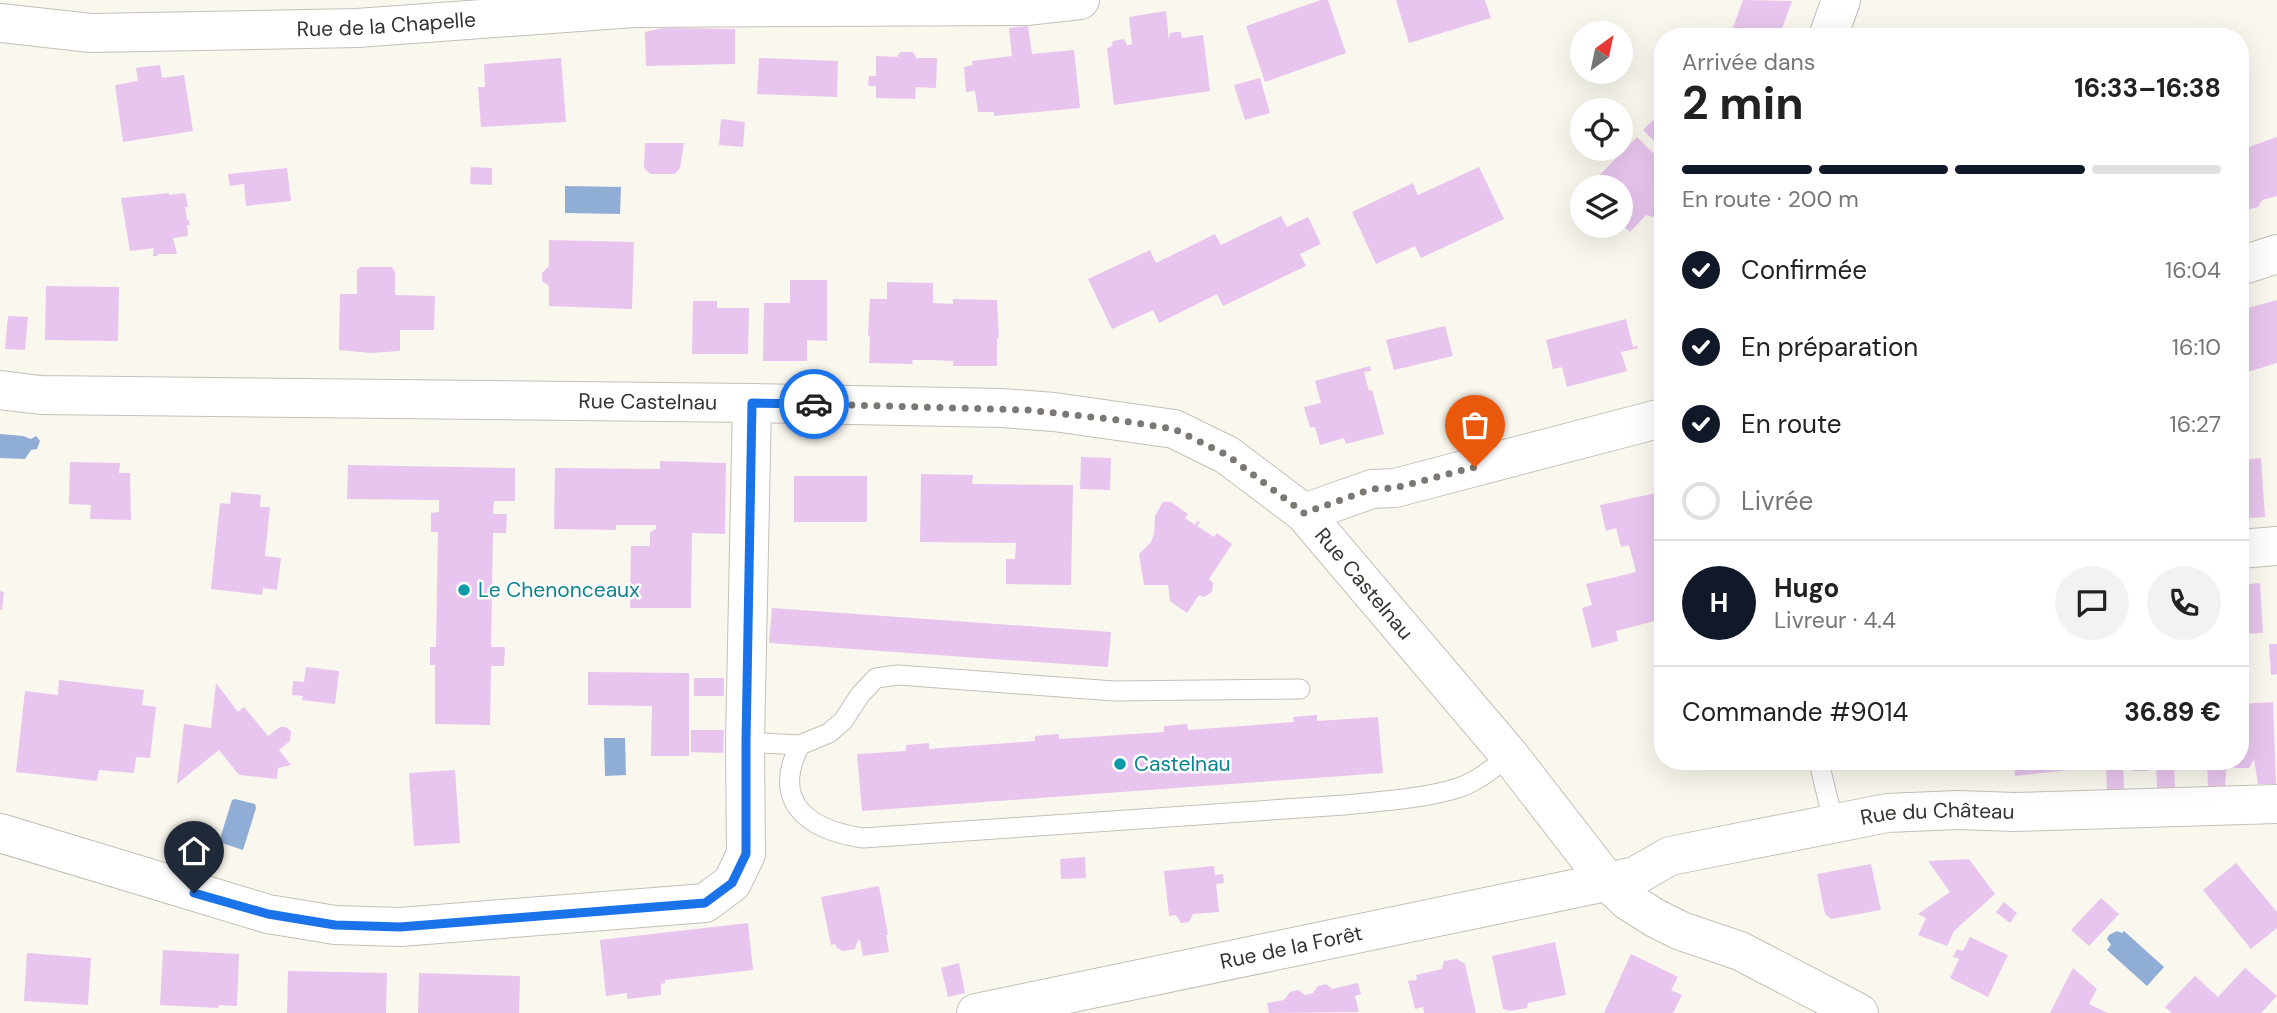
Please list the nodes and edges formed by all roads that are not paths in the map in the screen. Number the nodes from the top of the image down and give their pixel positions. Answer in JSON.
{"nodes":[{"id":1,"x":1080,"y":0,"type":"edge"},
{"id":2,"x":1841,"y":0,"type":"edge"},
{"id":3,"x":68,"y":15,"type":"edge"},
{"id":4,"x":0,"y":23,"type":"edge"},
{"id":5,"x":1831,"y":28,"type":"edge"},
{"id":6,"x":2277,"y":254,"type":"edge"},
{"id":7,"x":2249,"y":263,"type":"edge"},
{"id":8,"x":0,"y":390,"type":"edge"},
{"id":9,"x":752,"y":403,"type":"junction"},
{"id":10,"x":1654,"y":420,"type":"edge"},
{"id":11,"x":1304,"y":513,"type":"junction"},
{"id":12,"x":2277,"y":546,"type":"edge"},
{"id":13,"x":2249,"y":549,"type":"edge"},
{"id":14,"x":1300,"y":689,"type":"dead end"},
{"id":15,"x":746,"y":742,"type":"junction"},
{"id":16,"x":800,"y":746,"type":"junction"},
{"id":17,"x":1510,"y":756,"type":"junction"},
{"id":18,"x":1821,"y":771,"type":"dead end"},
{"id":19,"x":2277,"y":804,"type":"edge"},
{"id":20,"x":1834,"y":824,"type":"junction"},
{"id":21,"x":0,"y":834,"type":"edge"},
{"id":22,"x":1606,"y":880,"type":"junction"},
{"id":23,"x":976,"y":1013,"type":"edge"},
{"id":24,"x":1859,"y":1013,"type":"edge"}],
"edges":[{"from":1,"to":3,"type":"street","name":"Rue de la Chapelle"},
{"from":2,"to":5,"type":"street"},
{"from":3,"to":4,"type":"street","name":"Rue de la Chapelle"},
{"from":6,"to":7,"type":"street"},
{"from":8,"to":9,"type":"street","name":"Rue Castelnau"},
{"from":9,"to":11,"type":"street","name":"Rue Castelnau"},
{"from":9,"to":15,"type":"street"},
{"from":10,"to":11,"type":"street"},
{"from":11,"to":17,"type":"street","name":"Rue Castelnau"},
{"from":12,"to":13,"type":"street"},
{"from":14,"to":16,"type":"lane"},
{"from":15,"to":16,"type":"lane"},
{"from":15,"to":21,"type":"street"},
{"from":16,"to":17,"type":"lane"},
{"from":17,"to":22,"type":"street","name":"Rue Castelnau"},
{"from":18,"to":20,"type":"lane"},
{"from":19,"to":20,"type":"street","name":"Rue du Château"},
{"from":20,"to":22,"type":"street","name":"Rue du Château"},
{"from":22,"to":23,"type":"street","name":"Rue de la Forêt"},
{"from":22,"to":24,"type":"street","name":"Rue Castelnau"}]}
